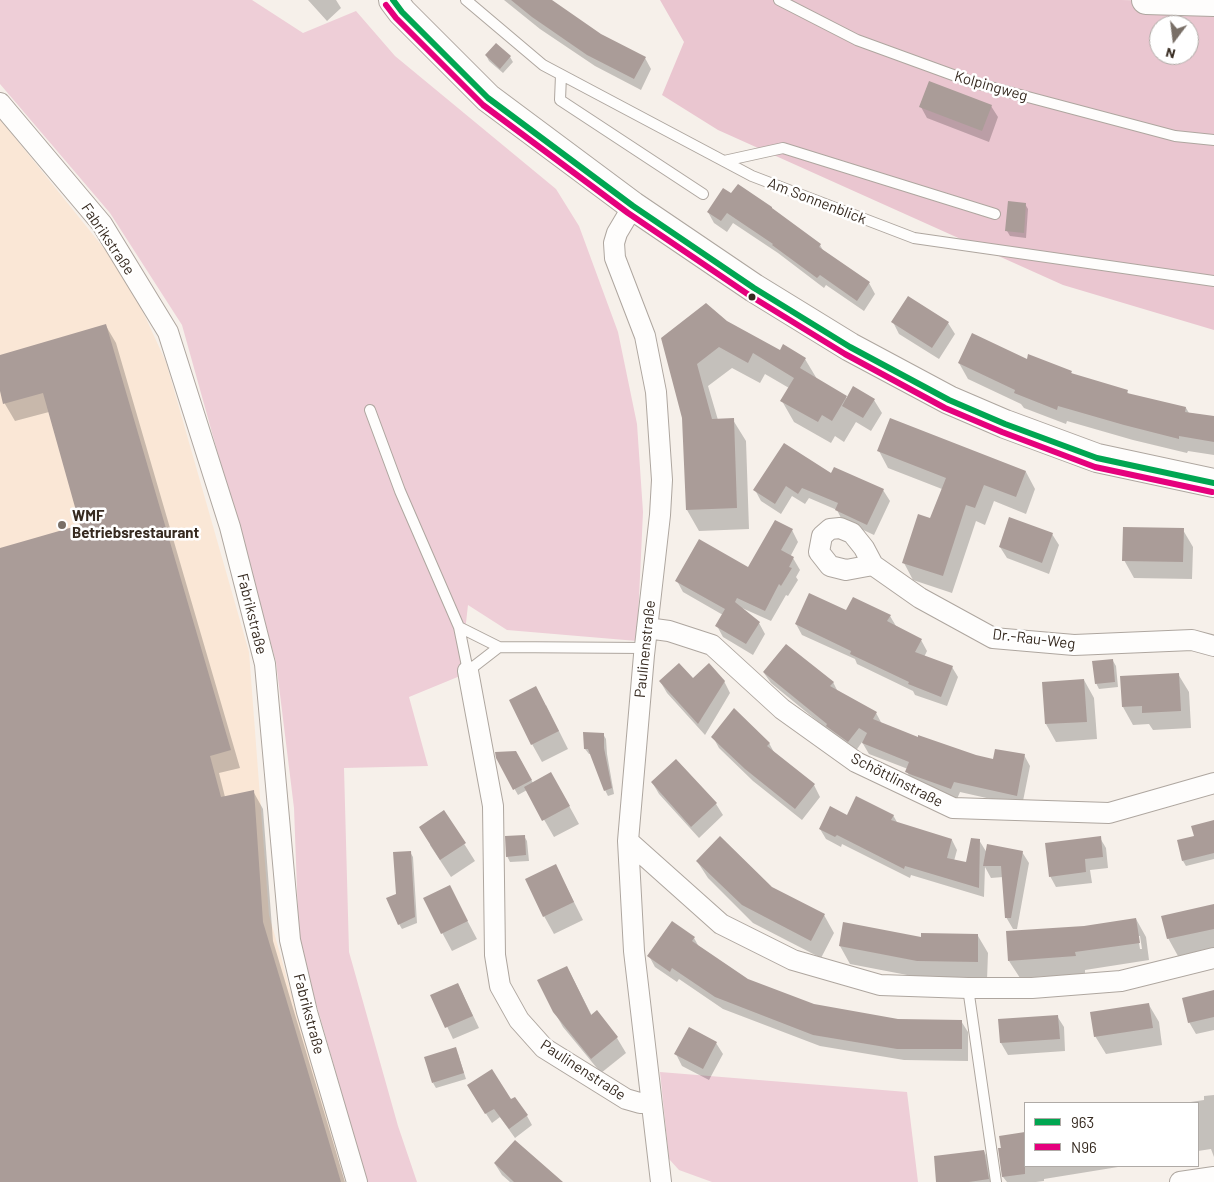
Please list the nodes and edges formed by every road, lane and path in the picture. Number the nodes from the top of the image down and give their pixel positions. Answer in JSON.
{"nodes":[{"id":1,"x":393,"y":0,"type":"edge"},
{"id":2,"x":466,"y":0,"type":"edge"},
{"id":3,"x":779,"y":0,"type":"edge"},
{"id":4,"x":1146,"y":0,"type":"edge"},
{"id":5,"x":1214,"y":2,"type":"edge"},
{"id":6,"x":561,"y":75,"type":"junction"},
{"id":7,"x":0,"y":103,"type":"edge"},
{"id":8,"x":1214,"y":140,"type":"edge"},
{"id":9,"x":724,"y":161,"type":"junction"},
{"id":10,"x":703,"y":194,"type":"dead end"},
{"id":11,"x":633,"y":206,"type":"junction"},
{"id":12,"x":995,"y":214,"type":"dead end"},
{"id":13,"x":1214,"y":281,"type":"edge"},
{"id":14,"x":370,"y":410,"type":"dead end"},
{"id":15,"x":1214,"y":483,"type":"edge"},
{"id":16,"x":873,"y":565,"type":"dead end"},
{"id":17,"x":459,"y":627,"type":"junction"},
{"id":18,"x":647,"y":628,"type":"junction"},
{"id":19,"x":1214,"y":646,"type":"edge"},
{"id":20,"x":498,"y":647,"type":"junction"},
{"id":21,"x":644,"y":648,"type":"junction"},
{"id":22,"x":468,"y":671,"type":"junction"},
{"id":23,"x":1214,"y":783,"type":"edge"},
{"id":24,"x":628,"y":841,"type":"junction"},
{"id":25,"x":1214,"y":958,"type":"edge"},
{"id":26,"x":968,"y":988,"type":"junction"},
{"id":27,"x":650,"y":1102,"type":"junction"},
{"id":28,"x":1214,"y":1178,"type":"edge"},
{"id":29,"x":666,"y":1181,"type":"edge"},
{"id":30,"x":357,"y":1182,"type":"edge"},
{"id":31,"x":996,"y":1182,"type":"edge"},
{"id":32,"x":1180,"y":1182,"type":"edge"}],
"edges":[{"from":1,"to":11,"type":"main road"},
{"from":2,"to":6,"type":"lane","name":"Am Sonnenblick"},
{"from":3,"to":8,"type":"lane","name":"Kolpingweg"},
{"from":4,"to":5,"type":"main road"},
{"from":6,"to":9,"type":"lane","name":"Am Sonnenblick"},
{"from":6,"to":10,"type":"lane"},
{"from":7,"to":30,"type":"street","name":"Fabrikstraße"},
{"from":9,"to":12,"type":"lane"},
{"from":9,"to":13,"type":"lane","name":"Am Sonnenblick"},
{"from":11,"to":15,"type":"main road"},
{"from":11,"to":18,"type":"street","name":"Paulinenstraße"},
{"from":14,"to":17,"type":"lane"},
{"from":16,"to":19,"type":"street","name":"Dr.-Rau-Weg"},
{"from":17,"to":20,"type":"lane"},
{"from":17,"to":22,"type":"lane"},
{"from":18,"to":21,"type":"street","name":"Paulinenstraße"},
{"from":18,"to":23,"type":"street","name":"Schöttlinstraße"},
{"from":20,"to":21,"type":"lane"},
{"from":20,"to":22,"type":"lane"},
{"from":21,"to":24,"type":"street","name":"Paulinenstraße"},
{"from":22,"to":27,"type":"street","name":"Paulinenstraße"},
{"from":24,"to":26,"type":"street"},
{"from":24,"to":27,"type":"street","name":"Paulinenstraße"},
{"from":25,"to":26,"type":"street"},
{"from":26,"to":31,"type":"lane"},
{"from":27,"to":29,"type":"street","name":"Paulinenstraße"},
{"from":28,"to":32,"type":"street"}]}
